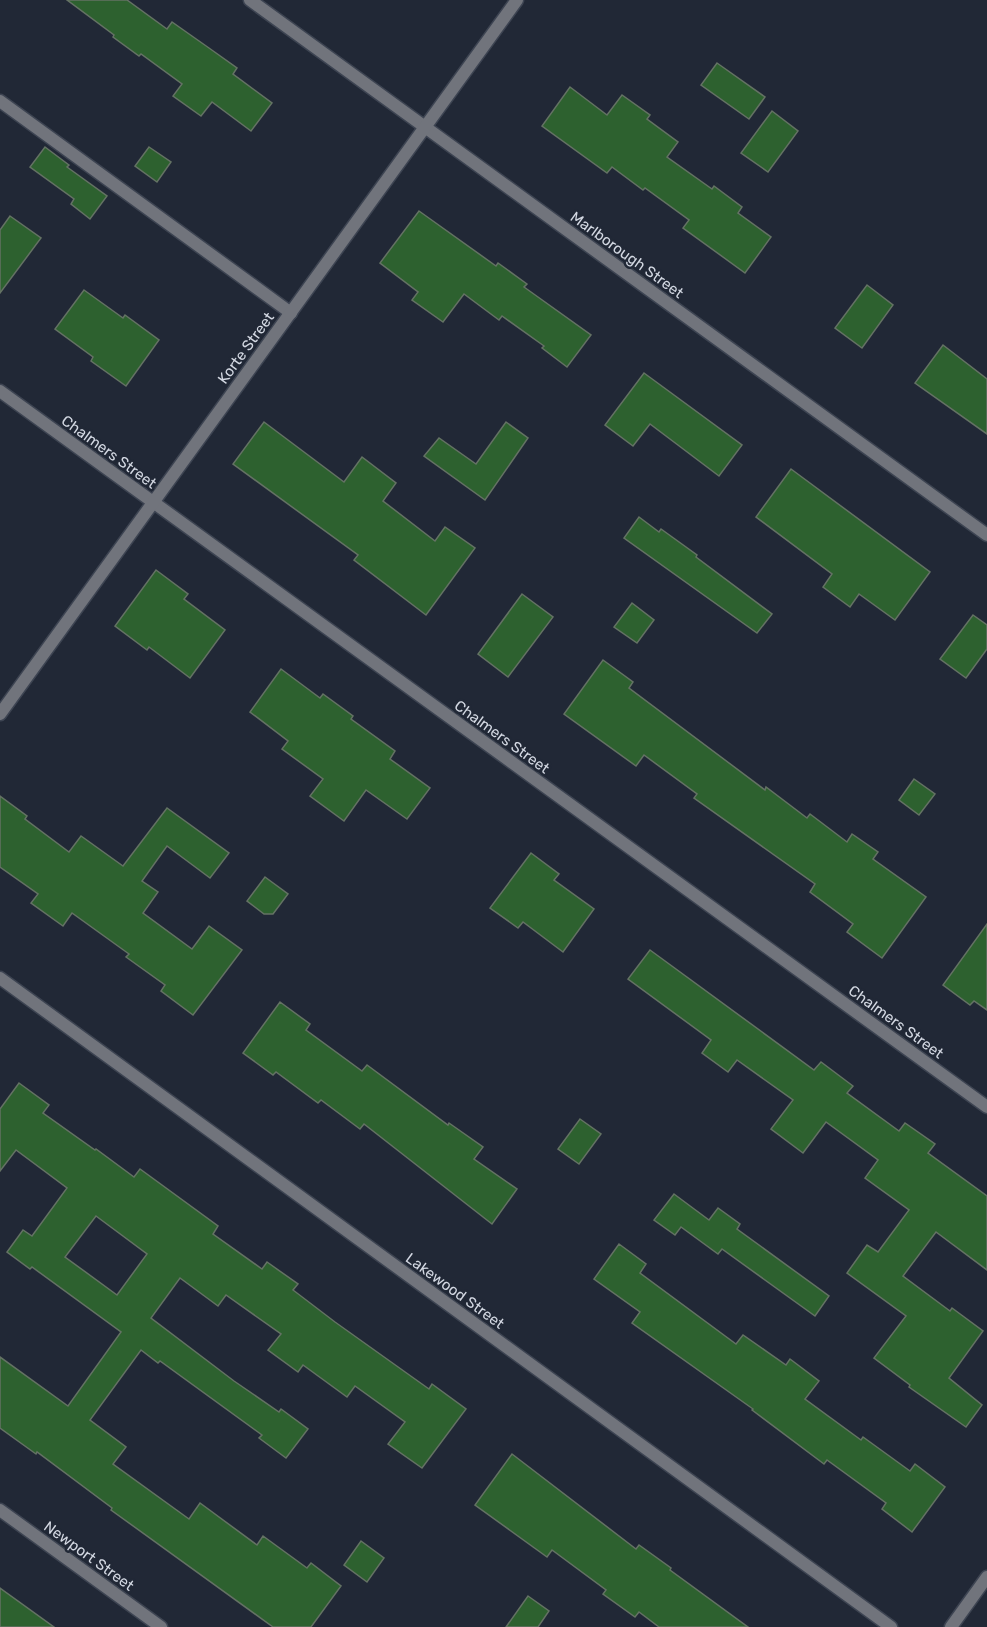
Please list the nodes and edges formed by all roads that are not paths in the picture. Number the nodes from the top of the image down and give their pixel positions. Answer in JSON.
{"nodes":[{"id":1,"x":250,"y":0,"type":"edge"},
{"id":2,"x":517,"y":0,"type":"edge"},
{"id":3,"x":0,"y":101,"type":"edge"},
{"id":4,"x":425,"y":127,"type":"junction"},
{"id":5,"x":291,"y":313,"type":"junction"},
{"id":6,"x":0,"y":391,"type":"edge"},
{"id":7,"x":153,"y":502,"type":"junction"},
{"id":8,"x":987,"y":535,"type":"edge"},
{"id":9,"x":0,"y":714,"type":"edge"},
{"id":10,"x":0,"y":978,"type":"edge"},
{"id":11,"x":987,"y":1107,"type":"edge"},
{"id":12,"x":0,"y":1510,"type":"edge"},
{"id":13,"x":987,"y":1576,"type":"edge"},
{"id":14,"x":161,"y":1627,"type":"edge"},
{"id":15,"x":891,"y":1627,"type":"edge"},
{"id":16,"x":951,"y":1627,"type":"edge"}],
"edges":[{"from":1,"to":4,"type":"street","name":"Marlborough Street"},
{"from":2,"to":4,"type":"street","name":"Korte Street"},
{"from":3,"to":5,"type":"street"},
{"from":4,"to":5,"type":"street","name":"Korte Street"},
{"from":4,"to":8,"type":"street","name":"Marlborough Street"},
{"from":5,"to":7,"type":"street","name":"Korte Street"},
{"from":6,"to":7,"type":"street","name":"Chalmers Street"},
{"from":7,"to":9,"type":"street","name":"Korte Street"},
{"from":7,"to":11,"type":"street","name":"Chalmers Street"},
{"from":10,"to":15,"type":"street","name":"Lakewood Street"},
{"from":12,"to":14,"type":"street","name":"Newport Street"},
{"from":13,"to":16,"type":"street"}]}
